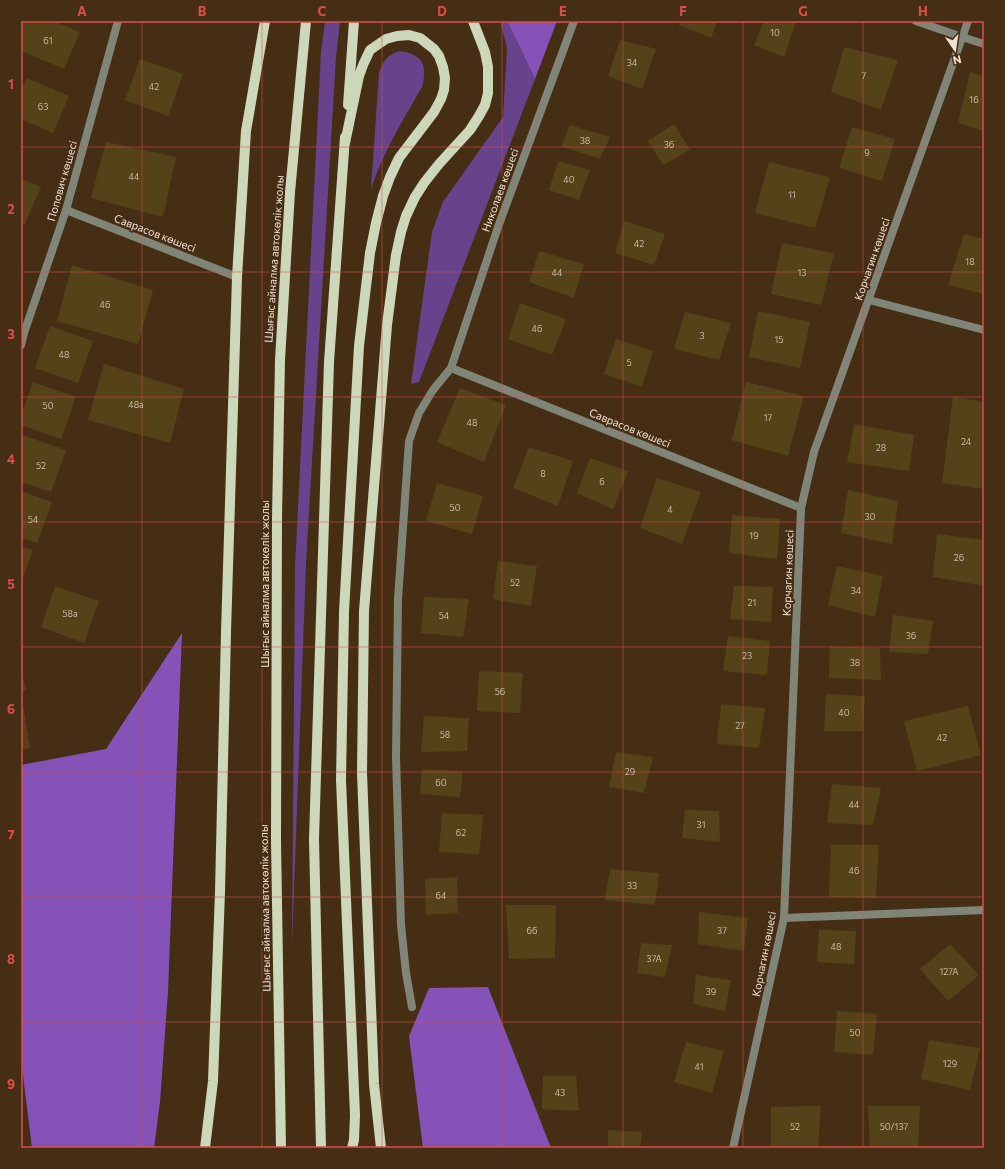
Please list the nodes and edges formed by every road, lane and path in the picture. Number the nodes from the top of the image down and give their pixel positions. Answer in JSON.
{"nodes":[{"id":1,"x":118,"y":21,"type":"edge"},
{"id":2,"x":265,"y":21,"type":"edge"},
{"id":3,"x":306,"y":21,"type":"edge"},
{"id":4,"x":354,"y":21,"type":"edge"},
{"id":5,"x":473,"y":21,"type":"edge"},
{"id":6,"x":574,"y":21,"type":"edge"},
{"id":7,"x":916,"y":21,"type":"edge"},
{"id":8,"x":968,"y":21,"type":"edge"},
{"id":9,"x":962,"y":37,"type":"junction"},
{"id":10,"x":984,"y":44,"type":"edge"},
{"id":11,"x":345,"y":143,"type":"junction"},
{"id":12,"x":66,"y":210,"type":"junction"},
{"id":13,"x":236,"y":277,"type":"junction"},
{"id":14,"x":869,"y":300,"type":"junction"},
{"id":15,"x":984,"y":330,"type":"edge"},
{"id":16,"x":21,"y":345,"type":"edge"},
{"id":17,"x":450,"y":368,"type":"junction"},
{"id":18,"x":801,"y":508,"type":"junction"},
{"id":19,"x":984,"y":910,"type":"edge"},
{"id":20,"x":784,"y":918,"type":"junction"},
{"id":21,"x":412,"y":1007,"type":"dead end"},
{"id":22,"x":205,"y":1148,"type":"edge"},
{"id":23,"x":280,"y":1148,"type":"edge"},
{"id":24,"x":322,"y":1148,"type":"edge"},
{"id":25,"x":352,"y":1148,"type":"edge"},
{"id":26,"x":382,"y":1148,"type":"edge"},
{"id":27,"x":733,"y":1148,"type":"edge"}],
"edges":[{"from":1,"to":12,"type":"street","name":"Попович көшесі"},
{"from":2,"to":13,"type":"main road"},
{"from":3,"to":23,"type":"main road","name":"Шығыс айналма автокөлік жолы"},
{"from":4,"to":11,"type":"main road"},
{"from":5,"to":26,"type":"main road"},
{"from":6,"to":17,"type":"street","name":"Николаев көшесі"},
{"from":7,"to":9,"type":"street"},
{"from":8,"to":9,"type":"street","name":"Корчагин көшесі"},
{"from":9,"to":10,"type":"street"},
{"from":9,"to":14,"type":"street","name":"Корчагин көшесі"},
{"from":11,"to":24,"type":"main road"},
{"from":11,"to":25,"type":"main road"},
{"from":12,"to":13,"type":"street","name":"Саврасов көшесі"},
{"from":12,"to":16,"type":"street","name":"Попович көшесі"},
{"from":13,"to":22,"type":"main road"},
{"from":14,"to":15,"type":"street"},
{"from":14,"to":18,"type":"street","name":"Корчагин көшесі"},
{"from":17,"to":18,"type":"street","name":"Саврасов көшесі"},
{"from":17,"to":21,"type":"street","name":"Николаев көшесі"},
{"from":18,"to":20,"type":"street","name":"Корчагин көшесі"},
{"from":19,"to":20,"type":"street"},
{"from":20,"to":27,"type":"street","name":"Корчагин көшесі"}]}
